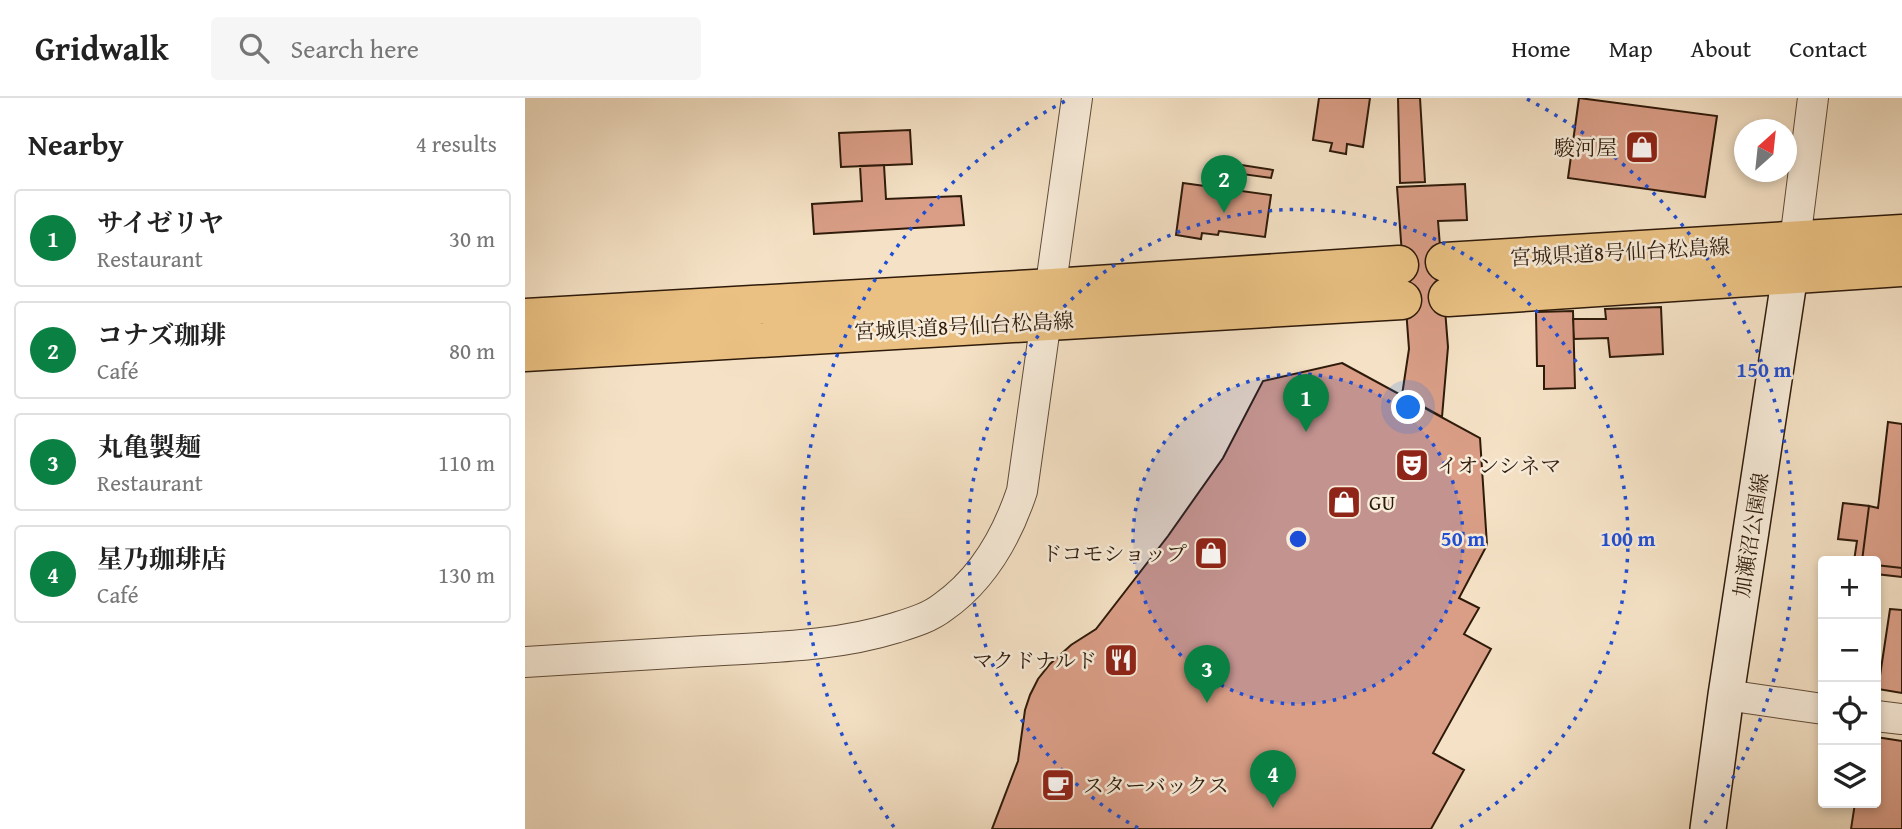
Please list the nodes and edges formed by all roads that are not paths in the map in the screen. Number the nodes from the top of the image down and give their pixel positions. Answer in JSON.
{"nodes":[{"id":1,"x":1077,"y":98,"type":"edge"},
{"id":2,"x":1814,"y":98,"type":"edge"},
{"id":3,"x":1902,"y":234,"type":"edge"},
{"id":4,"x":1793,"y":258,"type":"junction"},
{"id":5,"x":1902,"y":267,"type":"edge"},
{"id":6,"x":1446,"y":280,"type":"dead end"},
{"id":7,"x":1401,"y":282,"type":"dead end"},
{"id":8,"x":1049,"y":305,"type":"junction"},
{"id":9,"x":525,"y":318,"type":"edge"},
{"id":10,"x":525,"y":352,"type":"edge"},
{"id":11,"x":525,"y":662,"type":"edge"},
{"id":12,"x":1726,"y":695,"type":"junction"},
{"id":13,"x":1818,"y":708,"type":"edge"},
{"id":14,"x":1881,"y":717,"type":"edge"},
{"id":15,"x":1902,"y":719,"type":"edge"},
{"id":16,"x":1708,"y":829,"type":"edge"}],
"edges":[{"from":1,"to":8,"type":"street"},
{"from":2,"to":4,"type":"street"},
{"from":3,"to":4,"type":"main road"},
{"from":4,"to":5,"type":"main road"},
{"from":4,"to":6,"type":"main road","name":"宮城県道8号仙台松島線"},
{"from":4,"to":12,"type":"main road","name":"加瀬沼公園線"},
{"from":7,"to":8,"type":"main road","name":"宮城県道8号仙台松島線"},
{"from":8,"to":9,"type":"main road","name":"宮城県道8号仙台松島線"},
{"from":8,"to":10,"type":"main road","name":"宮城県道8号仙台松島線"},
{"from":8,"to":11,"type":"street"},
{"from":12,"to":13,"type":"street"},
{"from":12,"to":16,"type":"main road","name":"加瀬沼公園線"},
{"from":14,"to":15,"type":"street"}]}
